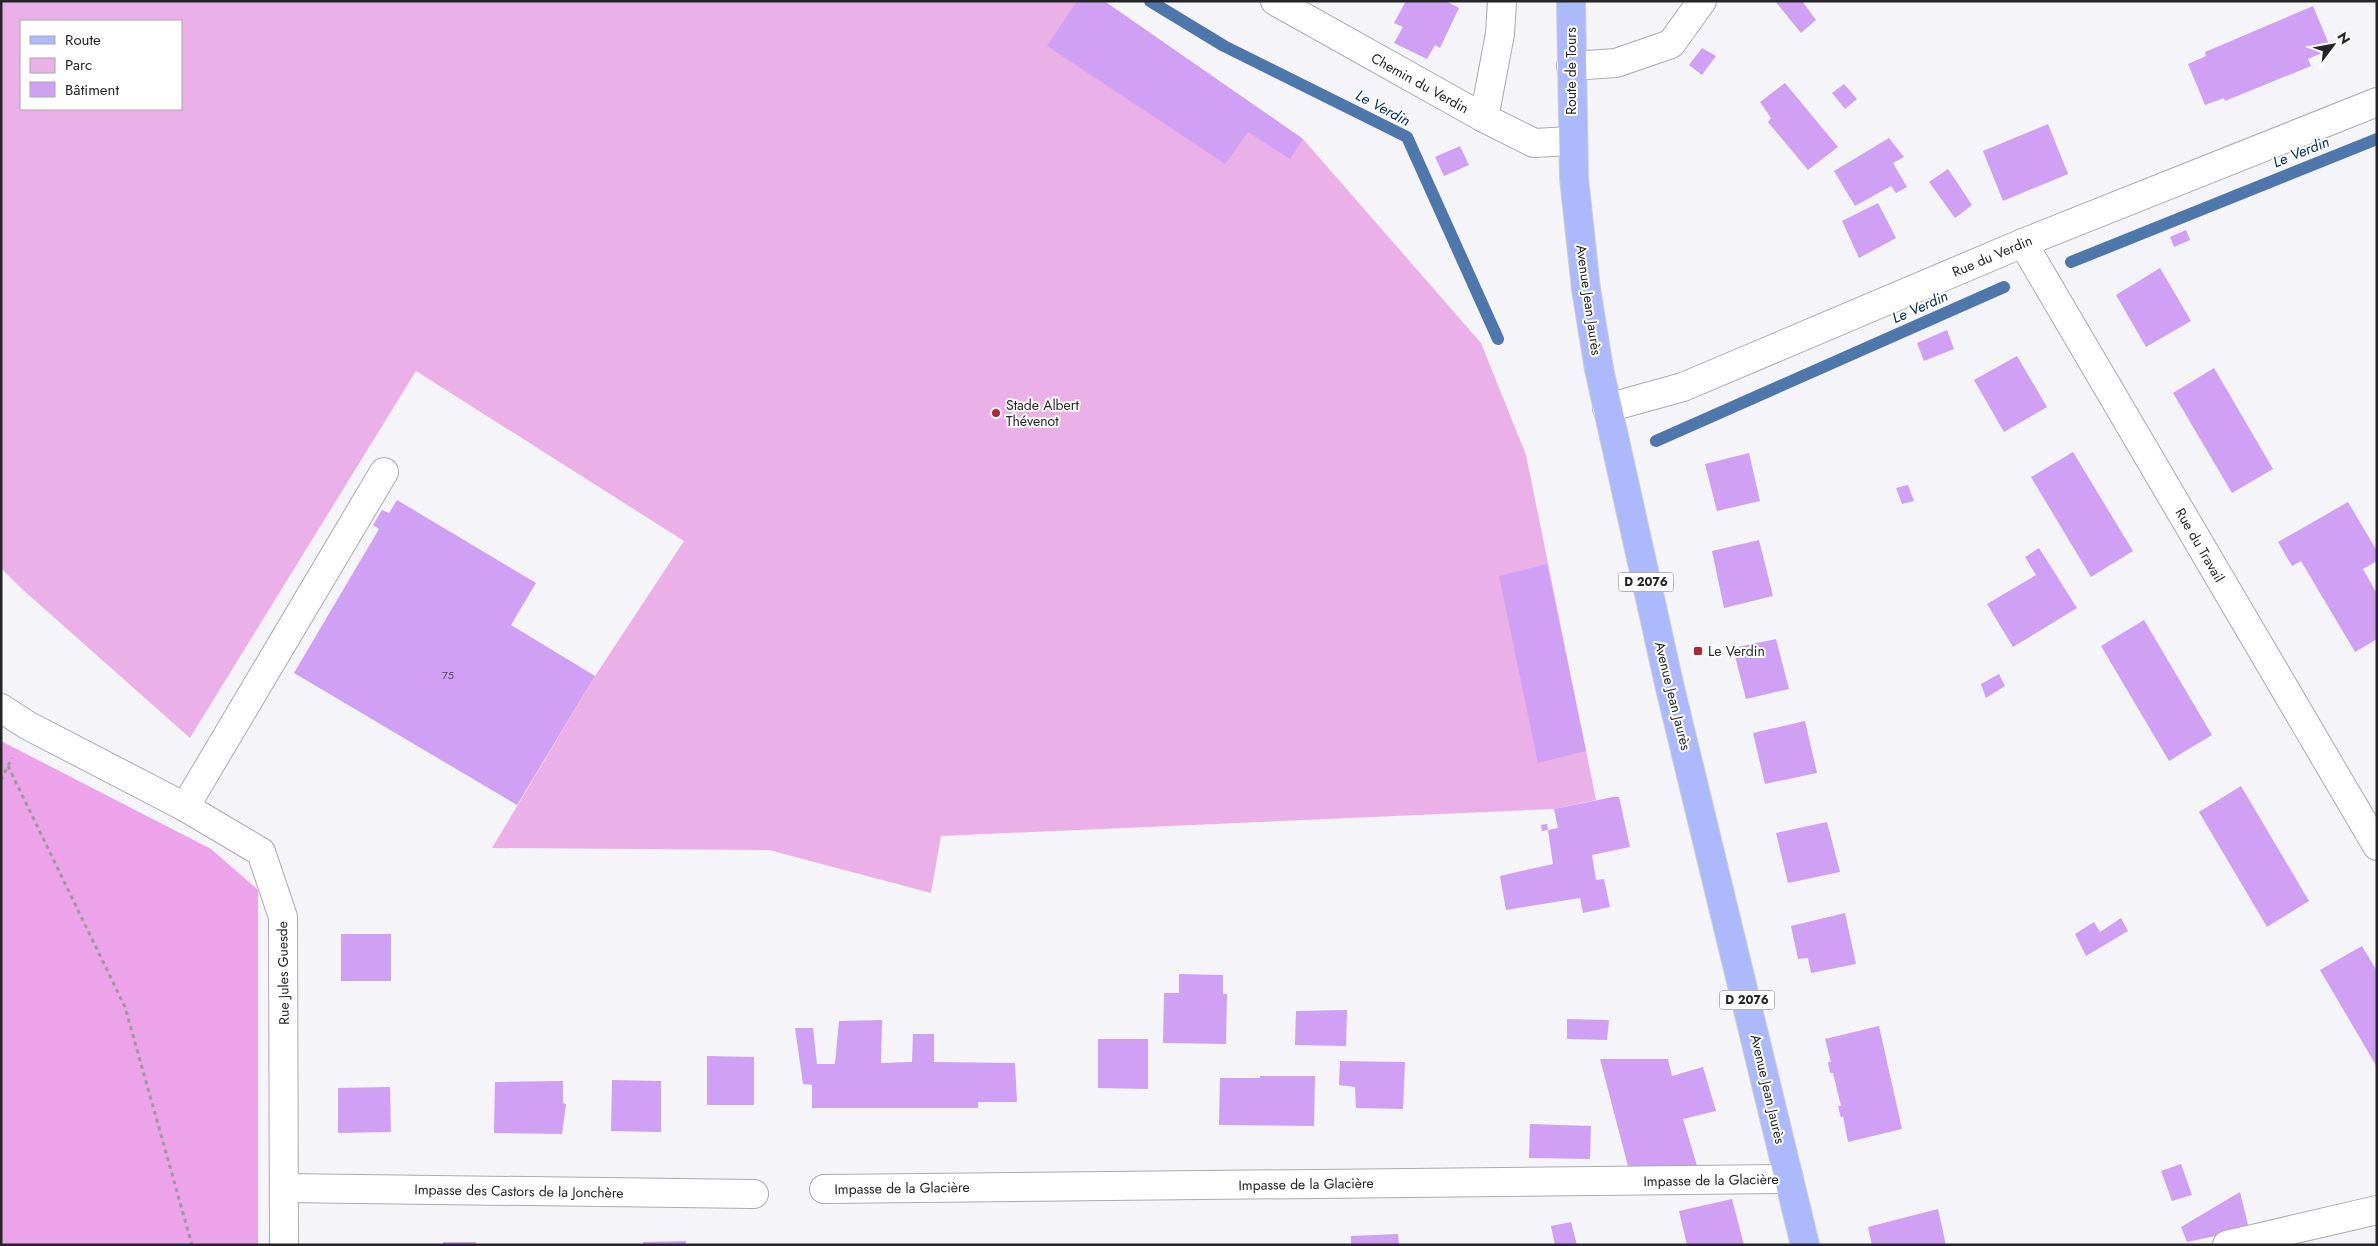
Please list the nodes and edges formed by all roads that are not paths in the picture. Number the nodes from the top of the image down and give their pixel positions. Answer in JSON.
{"nodes":[{"id":1,"x":1275,"y":1,"type":"edge"},
{"id":2,"x":1502,"y":1,"type":"edge"},
{"id":3,"x":1571,"y":1,"type":"edge"},
{"id":4,"x":1702,"y":1,"type":"edge"},
{"id":5,"x":1571,"y":66,"type":"junction"},
{"id":6,"x":2377,"y":102,"type":"edge"},
{"id":7,"x":1484,"y":118,"type":"junction"},
{"id":8,"x":1571,"y":141,"type":"junction"},
{"id":9,"x":2023,"y":243,"type":"junction"},
{"id":10,"x":1607,"y":408,"type":"junction"},
{"id":11,"x":384,"y":472,"type":"dead end"},
{"id":12,"x":1,"y":708,"type":"edge"},
{"id":13,"x":185,"y":807,"type":"junction"},
{"id":14,"x":2377,"y":846,"type":"edge"},
{"id":15,"x":1789,"y":1179,"type":"junction"},
{"id":16,"x":284,"y":1188,"type":"junction"},
{"id":17,"x":824,"y":1188,"type":"dead end"},
{"id":18,"x":754,"y":1194,"type":"dead end"},
{"id":19,"x":2377,"y":1210,"type":"edge"},
{"id":20,"x":284,"y":1245,"type":"edge"},
{"id":21,"x":1805,"y":1245,"type":"edge"},
{"id":22,"x":2227,"y":1245,"type":"edge"}],
"edges":[{"from":1,"to":7,"type":"street","name":"Chemin du Verdin"},
{"from":2,"to":7,"type":"street"},
{"from":3,"to":5,"type":"main road","name":"Route de Tours","number":"D 2076"},
{"from":4,"to":5,"type":"street"},
{"from":5,"to":8,"type":"main road","name":"Route de Tours","number":"D 2076"},
{"from":6,"to":9,"type":"street","name":"Rue du Verdin"},
{"from":7,"to":8,"type":"street","name":"Chemin du Verdin"},
{"from":8,"to":10,"type":"main road","name":"Avenue Jean Jaurès","number":"D 2076"},
{"from":9,"to":10,"type":"street","name":"Rue du Verdin"},
{"from":9,"to":14,"type":"street","name":"Rue du Travail"},
{"from":10,"to":15,"type":"main road","name":"Avenue Jean Jaurès","number":"D 2076"},
{"from":11,"to":13,"type":"street"},
{"from":12,"to":13,"type":"street","name":"Rue Jules Guesde"},
{"from":13,"to":16,"type":"street","name":"Rue Jules Guesde"},
{"from":15,"to":17,"type":"street","name":"Impasse de la Glacière"},
{"from":15,"to":21,"type":"main road","name":"Avenue Jean Jaurès","number":"D 2076"},
{"from":16,"to":18,"type":"street","name":"Impasse des Castors de la Jonchère"},
{"from":16,"to":20,"type":"street","name":"Rue Jules Guesde"},
{"from":19,"to":22,"type":"street"}]}
